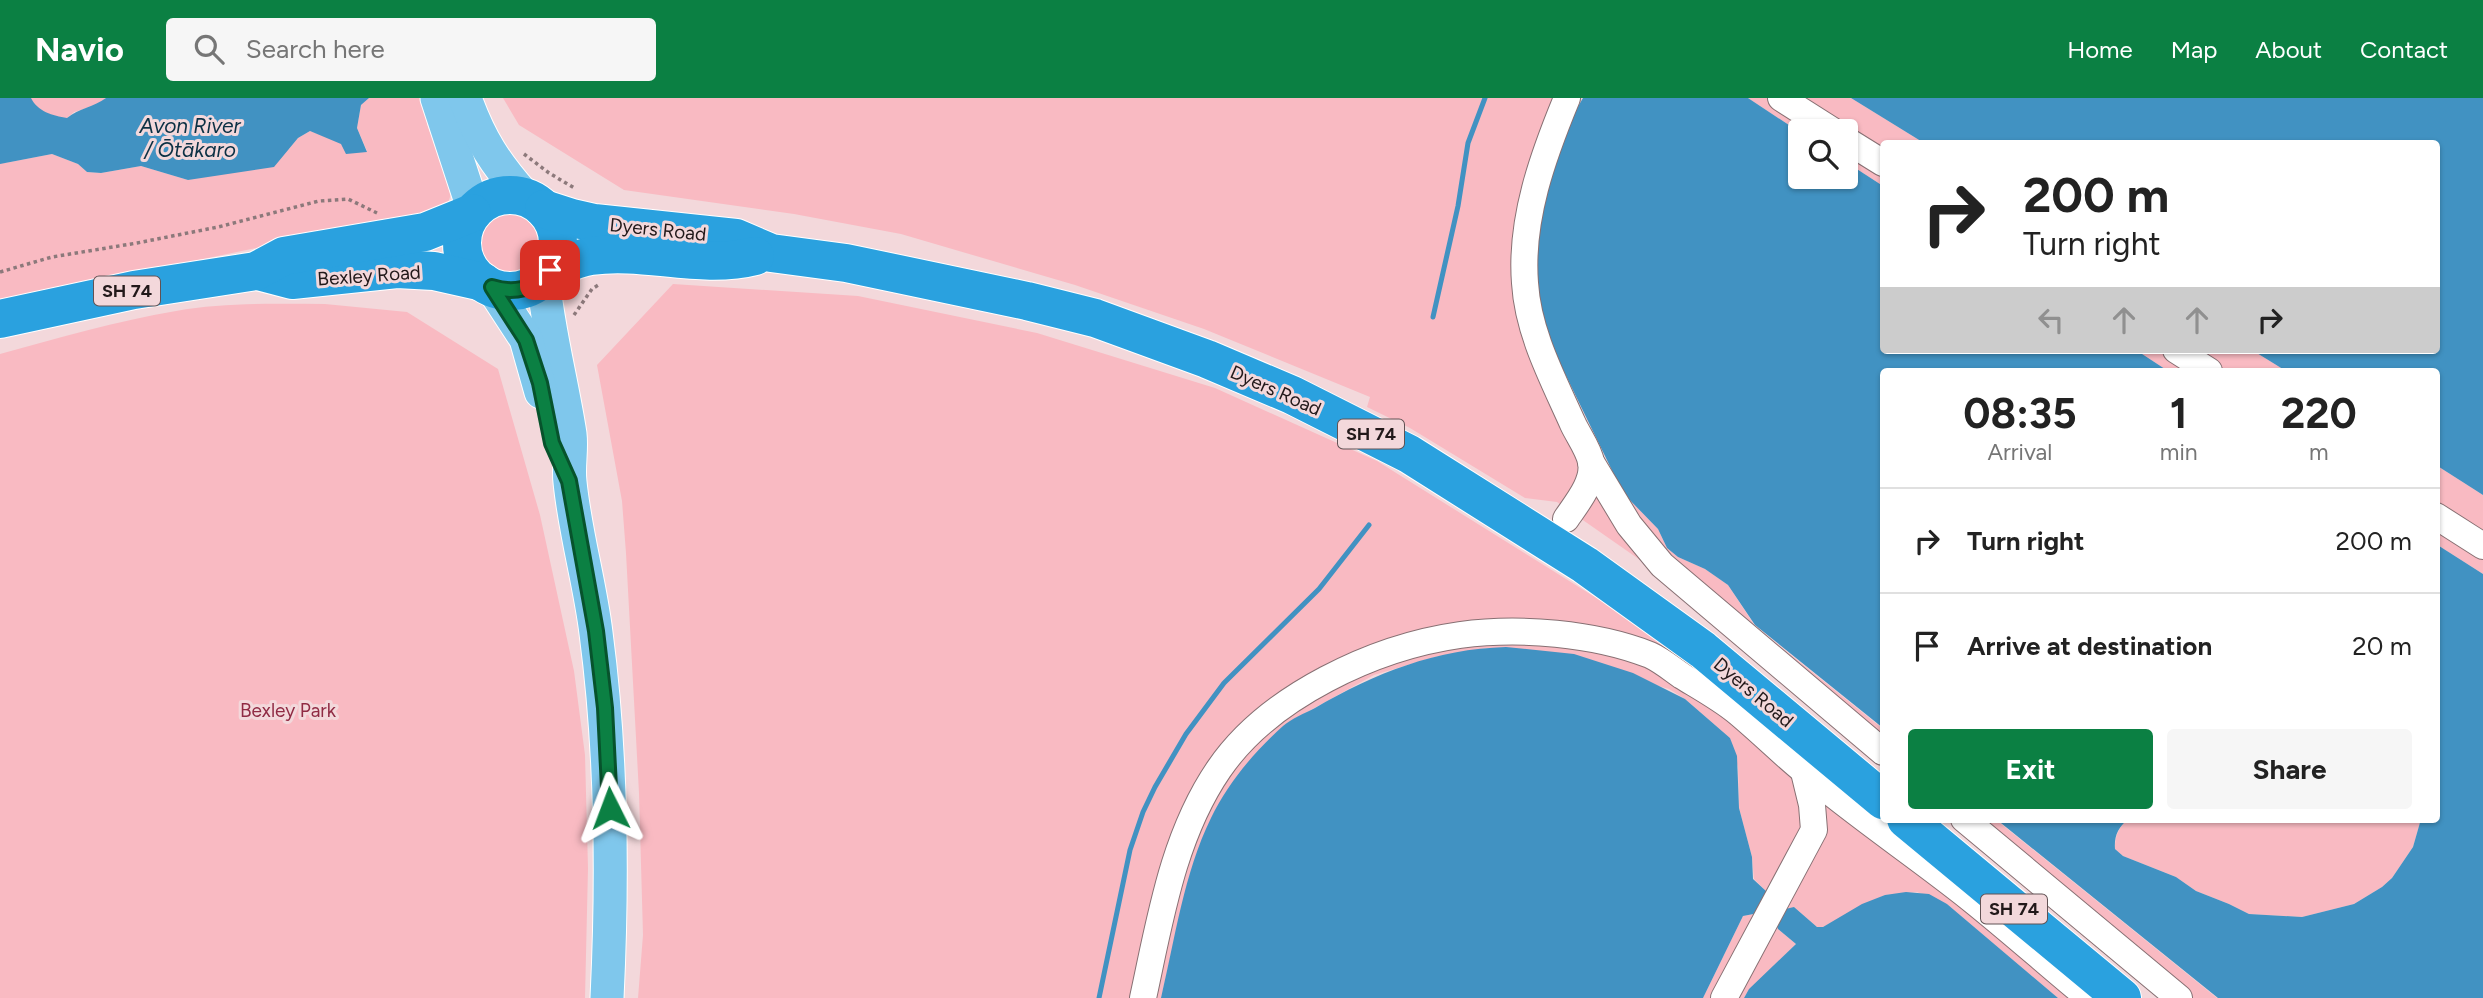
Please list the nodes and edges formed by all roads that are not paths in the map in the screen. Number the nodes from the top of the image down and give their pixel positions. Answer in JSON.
{"nodes":[{"id":1,"x":437,"y":98,"type":"edge"},
{"id":2,"x":465,"y":98,"type":"edge"},
{"id":3,"x":1567,"y":98,"type":"edge"},
{"id":4,"x":1780,"y":98,"type":"edge"},
{"id":5,"x":1814,"y":119,"type":"edge"},
{"id":6,"x":1858,"y":147,"type":"edge"},
{"id":7,"x":1880,"y":161,"type":"edge"},
{"id":8,"x":534,"y":203,"type":"junction"},
{"id":9,"x":473,"y":212,"type":"junction"},
{"id":10,"x":771,"y":253,"type":"junction"},
{"id":11,"x":256,"y":271,"type":"junction"},
{"id":12,"x":546,"y":274,"type":"junction"},
{"id":13,"x":487,"y":285,"type":"junction"},
{"id":14,"x":0,"y":319,"type":"edge"},
{"id":15,"x":2182,"y":354,"type":"edge"},
{"id":16,"x":2204,"y":368,"type":"edge"},
{"id":17,"x":1591,"y":462,"type":"junction"},
{"id":18,"x":569,"y":481,"type":"junction"},
{"id":19,"x":1566,"y":519,"type":"dead end"},
{"id":20,"x":2440,"y":519,"type":"edge"},
{"id":21,"x":2483,"y":546,"type":"edge"},
{"id":22,"x":1880,"y":749,"type":"edge"},
{"id":23,"x":1804,"y":772,"type":"junction"},
{"id":24,"x":1872,"y":808,"type":"edge"},
{"id":25,"x":1888,"y":823,"type":"edge"},
{"id":26,"x":1911,"y":823,"type":"edge"},
{"id":27,"x":1969,"y":823,"type":"edge"},
{"id":28,"x":1814,"y":830,"type":"junction"},
{"id":29,"x":607,"y":998,"type":"edge"},
{"id":30,"x":1143,"y":998,"type":"edge"},
{"id":31,"x":1724,"y":998,"type":"edge"},
{"id":32,"x":2089,"y":998,"type":"edge"},
{"id":33,"x":2122,"y":998,"type":"edge"},
{"id":34,"x":2179,"y":998,"type":"edge"}],
"edges":[{"from":1,"to":9,"type":"main road"},
{"from":2,"to":8,"type":"main road"},
{"from":3,"to":17,"type":"lane"},
{"from":4,"to":5,"type":"lane"},
{"from":6,"to":7,"type":"lane"},
{"from":8,"to":9,"type":"highway","number":"SH 74"},
{"from":8,"to":10,"type":"highway","name":"Dyers Road","number":"SH 74"},
{"from":8,"to":12,"type":"highway"},
{"from":9,"to":11,"type":"highway","name":"Bexley Road","number":"SH 74"},
{"from":9,"to":13,"type":"highway"},
{"from":10,"to":12,"type":"highway","name":"Dyers Road","number":"SH 74"},
{"from":10,"to":24,"type":"highway","name":"Dyers Road","number":"SH 74"},
{"from":11,"to":13,"type":"highway","name":"Bexley Road","number":"SH 74"},
{"from":11,"to":14,"type":"highway","name":"Bexley Road","number":"SH 74"},
{"from":12,"to":13,"type":"highway","number":"SH 74"},
{"from":12,"to":18,"type":"main road"},
{"from":13,"to":18,"type":"main road"},
{"from":15,"to":16,"type":"lane"},
{"from":17,"to":19,"type":"lane"},
{"from":17,"to":22,"type":"lane"},
{"from":18,"to":29,"type":"main road"},
{"from":20,"to":21,"type":"lane"},
{"from":23,"to":24,"type":"lane"},
{"from":23,"to":28,"type":"lane"},
{"from":23,"to":30,"type":"lane"},
{"from":24,"to":28,"type":"lane"},
{"from":25,"to":32,"type":"lane"},
{"from":26,"to":33,"type":"highway","number":"SH 74"},
{"from":27,"to":34,"type":"lane"},
{"from":28,"to":31,"type":"lane"}]}
